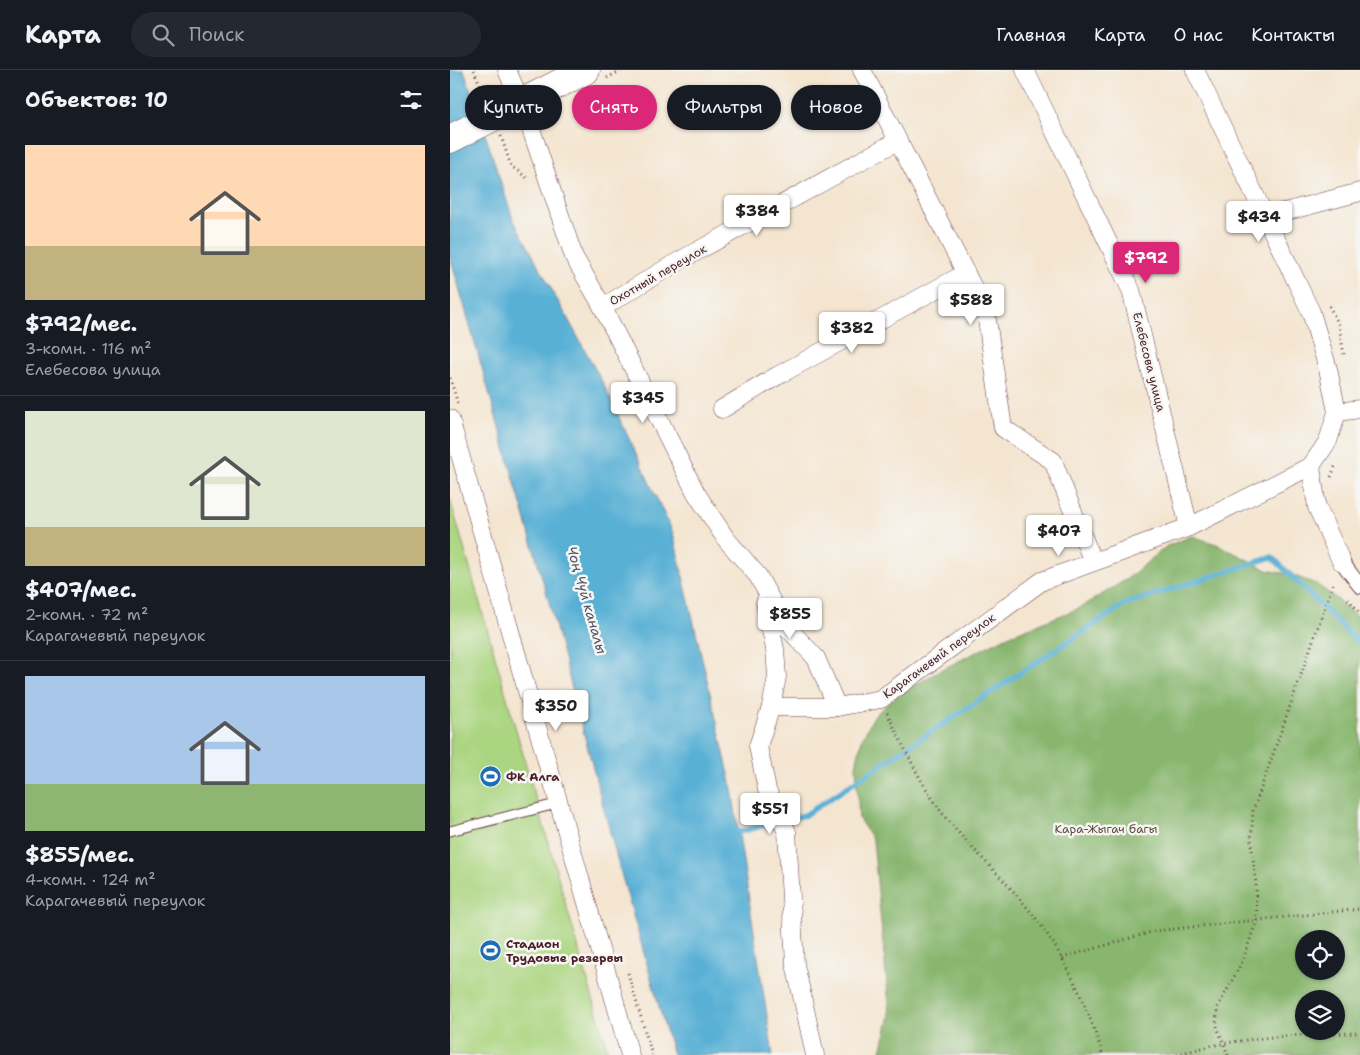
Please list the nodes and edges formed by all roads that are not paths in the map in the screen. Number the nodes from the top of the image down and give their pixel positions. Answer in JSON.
{"nodes":[{"id":1,"x":506,"y":70,"type":"edge"},
{"id":2,"x":586,"y":70,"type":"edge"},
{"id":3,"x":862,"y":70,"type":"edge"},
{"id":4,"x":1025,"y":70,"type":"edge"},
{"id":5,"x":1195,"y":70,"type":"edge"},
{"id":6,"x":504,"y":85,"type":"edge"},
{"id":7,"x":555,"y":85,"type":"edge"},
{"id":8,"x":466,"y":130,"type":"edge"},
{"id":9,"x":531,"y":130,"type":"edge"},
{"id":10,"x":450,"y":139,"type":"edge"},
{"id":11,"x":897,"y":141,"type":"junction"},
{"id":12,"x":1360,"y":192,"type":"edge"},
{"id":13,"x":1265,"y":217,"type":"junction"},
{"id":14,"x":966,"y":273,"type":"junction"},
{"id":15,"x":603,"y":307,"type":"junction"},
{"id":16,"x":722,"y":409,"type":"dead end"},
{"id":17,"x":1360,"y":409,"type":"edge"},
{"id":18,"x":1337,"y":412,"type":"junction"},
{"id":19,"x":450,"y":419,"type":"edge"},
{"id":20,"x":1310,"y":466,"type":"junction"},
{"id":21,"x":1189,"y":527,"type":"junction"},
{"id":22,"x":1341,"y":561,"type":"joint"},
{"id":23,"x":1093,"y":562,"type":"junction"},
{"id":24,"x":758,"y":576,"type":"junction"},
{"id":25,"x":1360,"y":586,"type":"edge"},
{"id":26,"x":771,"y":707,"type":"junction"},
{"id":27,"x":837,"y":707,"type":"junction"},
{"id":28,"x":560,"y":803,"type":"junction"},
{"id":29,"x":450,"y":831,"type":"edge"},
{"id":30,"x":630,"y":1055,"type":"edge"},
{"id":31,"x":815,"y":1055,"type":"edge"}],
"edges":[{"from":1,"to":6,"type":"street"},
{"from":2,"to":7,"type":"main road"},
{"from":3,"to":11,"type":"street"},
{"from":4,"to":21,"type":"street","name":"Елебесова улица"},
{"from":5,"to":13,"type":"street"},
{"from":8,"to":10,"type":"main road"},
{"from":9,"to":15,"type":"street"},
{"from":11,"to":14,"type":"street"},
{"from":11,"to":15,"type":"street","name":"Охотный переулок"},
{"from":12,"to":13,"type":"street"},
{"from":13,"to":18,"type":"street"},
{"from":14,"to":16,"type":"street"},
{"from":14,"to":23,"type":"street"},
{"from":15,"to":24,"type":"street"},
{"from":17,"to":18,"type":"street"},
{"from":18,"to":20,"type":"street","name":"Карагачевый переулок"},
{"from":19,"to":28,"type":"street"},
{"from":20,"to":21,"type":"street","name":"Карагачевый переулок"},
{"from":20,"to":22,"type":"street"},
{"from":21,"to":23,"type":"street","name":"Карагачевый переулок"},
{"from":22,"to":25,"type":"street"},
{"from":23,"to":27,"type":"street","name":"Карагачевый переулок"},
{"from":24,"to":26,"type":"street"},
{"from":24,"to":27,"type":"street"},
{"from":26,"to":27,"type":"street","name":"Карагачевый переулок"},
{"from":26,"to":31,"type":"street"},
{"from":28,"to":29,"type":"lane"},
{"from":28,"to":30,"type":"street"}]}
